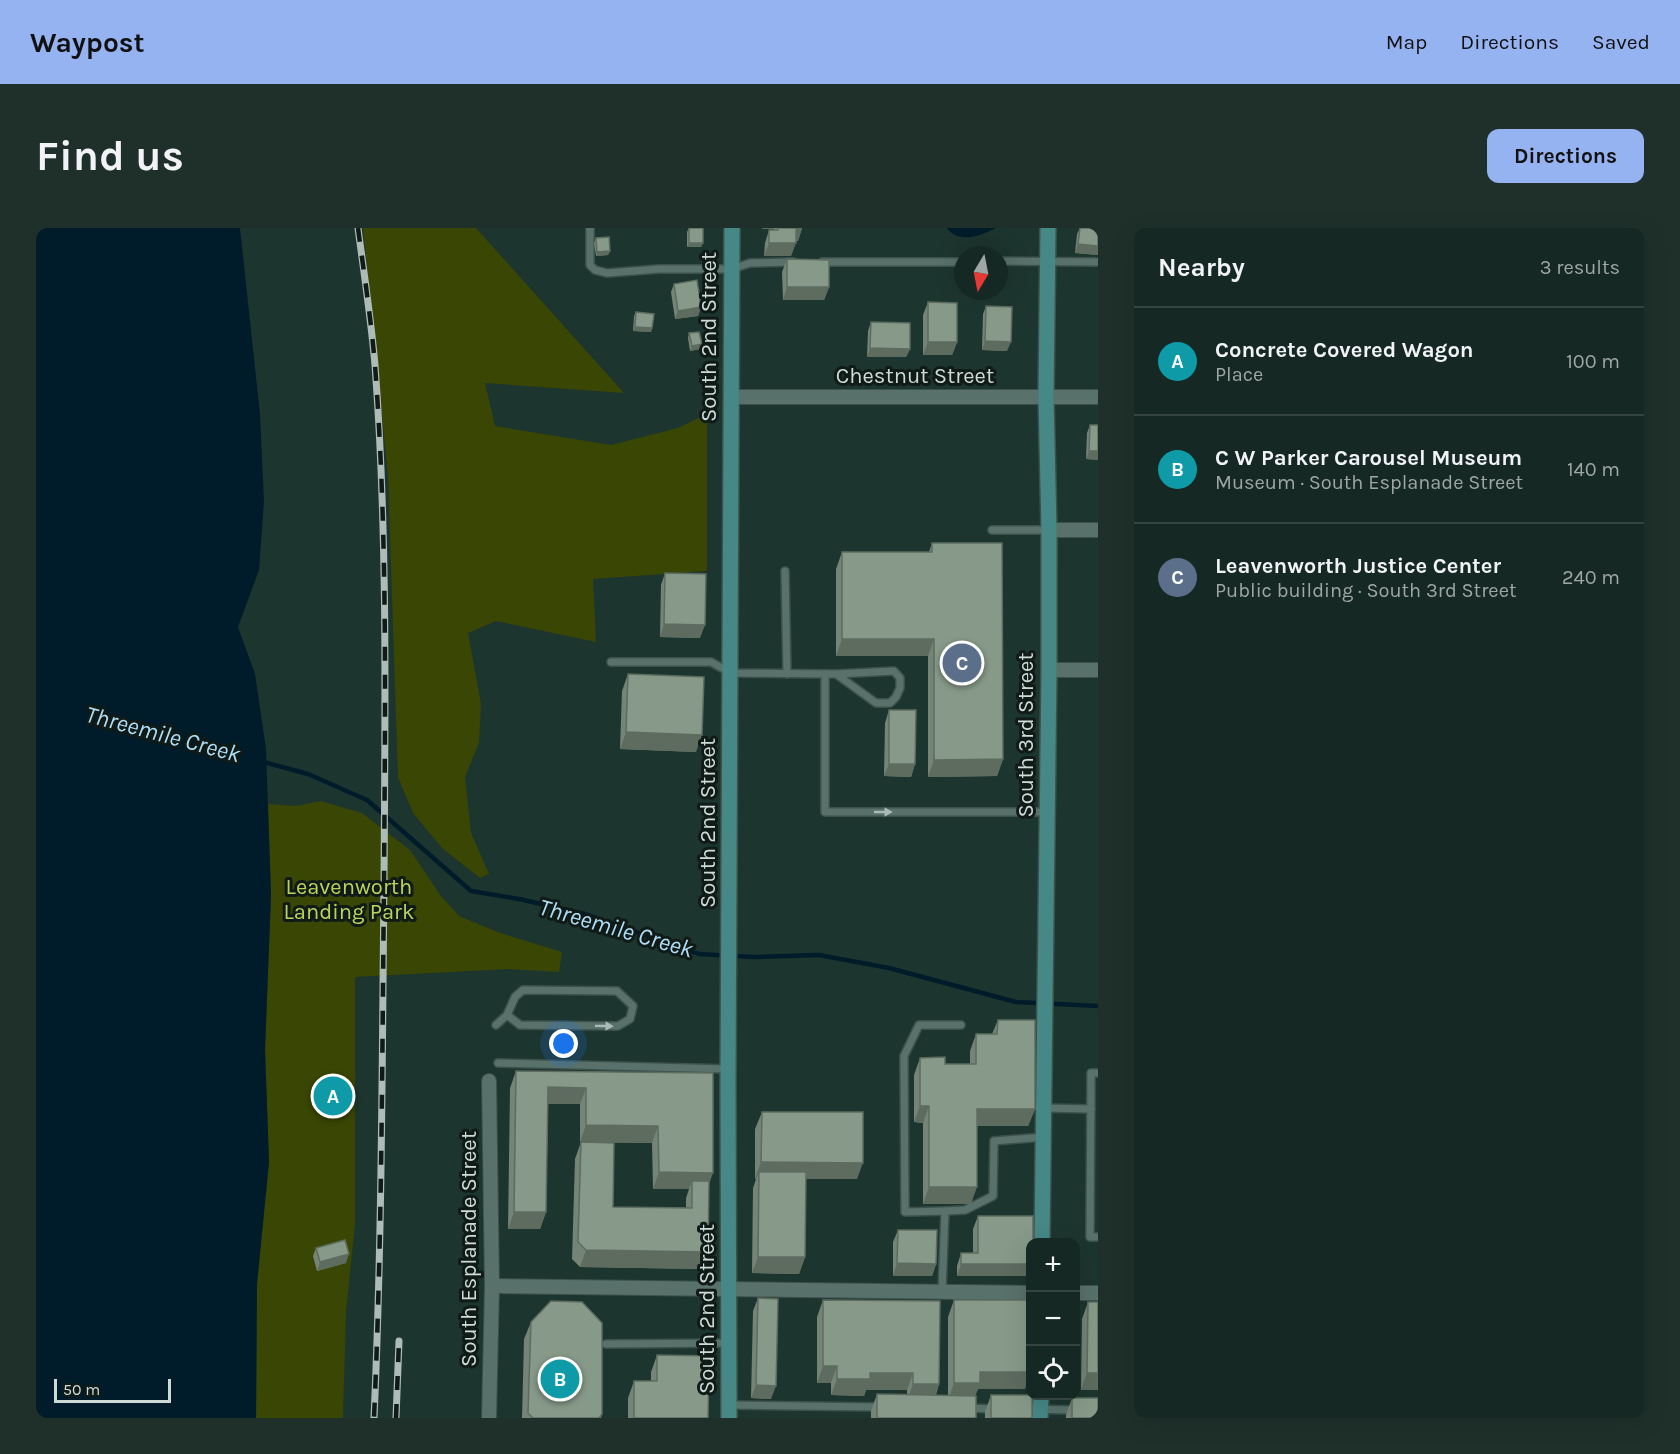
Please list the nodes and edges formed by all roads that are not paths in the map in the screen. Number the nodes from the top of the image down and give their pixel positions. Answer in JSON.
{"nodes":[{"id":1,"x":590,"y":228,"type":"edge"},
{"id":2,"x":732,"y":228,"type":"edge"},
{"id":3,"x":1048,"y":228,"type":"edge"},
{"id":4,"x":1008,"y":261,"type":"edge"},
{"id":5,"x":800,"y":262,"type":"edge"},
{"id":6,"x":812,"y":262,"type":"edge"},
{"id":7,"x":954,"y":262,"type":"edge"},
{"id":8,"x":1047,"y":262,"type":"junction"},
{"id":9,"x":1098,"y":262,"type":"edge"},
{"id":10,"x":732,"y":269,"type":"junction"},
{"id":11,"x":731,"y":397,"type":"junction"},
{"id":12,"x":1046,"y":397,"type":"junction"},
{"id":13,"x":1098,"y":397,"type":"edge"},
{"id":14,"x":992,"y":530,"type":"dead end"},
{"id":15,"x":1049,"y":530,"type":"junction"},
{"id":16,"x":1098,"y":530,"type":"edge"},
{"id":17,"x":785,"y":571,"type":"dead end"},
{"id":18,"x":610,"y":662,"type":"dead end"},
{"id":19,"x":1049,"y":670,"type":"junction"},
{"id":20,"x":1098,"y":670,"type":"edge"},
{"id":21,"x":730,"y":673,"type":"junction"},
{"id":22,"x":787,"y":674,"type":"junction"},
{"id":23,"x":825,"y":674,"type":"junction"},
{"id":24,"x":836,"y":674,"type":"junction"},
{"id":25,"x":1048,"y":812,"type":"junction"},
{"id":26,"x":507,"y":1015,"type":"junction"},
{"id":27,"x":496,"y":1025,"type":"dead end"},
{"id":28,"x":961,"y":1025,"type":"dead end"},
{"id":29,"x":498,"y":1063,"type":"dead end"},
{"id":30,"x":728,"y":1069,"type":"junction"},
{"id":31,"x":1098,"y":1073,"type":"edge"},
{"id":32,"x":489,"y":1081,"type":"dead end"},
{"id":33,"x":1044,"y":1108,"type":"junction"},
{"id":34,"x":1091,"y":1109,"type":"junction"},
{"id":35,"x":1044,"y":1137,"type":"junction"},
{"id":36,"x":945,"y":1211,"type":"junction"},
{"id":37,"x":1098,"y":1237,"type":"edge"},
{"id":38,"x":1042,"y":1238,"type":"edge"},
{"id":39,"x":492,"y":1286,"type":"junction"},
{"id":40,"x":729,"y":1289,"type":"junction"},
{"id":41,"x":942,"y":1292,"type":"junction"},
{"id":42,"x":1026,"y":1293,"type":"edge"},
{"id":43,"x":1080,"y":1293,"type":"edge"},
{"id":44,"x":1098,"y":1293,"type":"edge"},
{"id":45,"x":729,"y":1343,"type":"junction"},
{"id":46,"x":606,"y":1344,"type":"dead end"},
{"id":47,"x":886,"y":1407,"type":"edge"},
{"id":48,"x":957,"y":1408,"type":"edge"},
{"id":49,"x":1040,"y":1408,"type":"edge"},
{"id":50,"x":1005,"y":1409,"type":"edge"},
{"id":51,"x":1017,"y":1409,"type":"edge"},
{"id":52,"x":1086,"y":1410,"type":"edge"},
{"id":53,"x":729,"y":1412,"type":"edge"},
{"id":54,"x":489,"y":1418,"type":"edge"}],
"edges":[{"from":1,"to":10,"type":"lane"},
{"from":2,"to":10,"type":"street","name":"South 2nd Street"},
{"from":3,"to":8,"type":"street","name":"South 3rd Street"},
{"from":4,"to":8,"type":"lane"},
{"from":5,"to":10,"type":"lane"},
{"from":6,"to":7,"type":"lane"},
{"from":8,"to":9,"type":"lane"},
{"from":8,"to":12,"type":"street","name":"South 3rd Street"},
{"from":10,"to":11,"type":"street","name":"South 2nd Street"},
{"from":11,"to":12,"type":"street","name":"Chestnut Street"},
{"from":11,"to":21,"type":"street","name":"South 2nd Street"},
{"from":12,"to":13,"type":"street","name":"Chestnut Street"},
{"from":12,"to":15,"type":"street","name":"South 3rd Street"},
{"from":14,"to":15,"type":"lane"},
{"from":15,"to":16,"type":"street"},
{"from":15,"to":19,"type":"street","name":"South 3rd Street"},
{"from":17,"to":22,"type":"lane"},
{"from":18,"to":21,"type":"lane"},
{"from":19,"to":20,"type":"street"},
{"from":19,"to":25,"type":"street","name":"South 3rd Street"},
{"from":21,"to":22,"type":"lane"},
{"from":21,"to":30,"type":"street","name":"South 2nd Street"},
{"from":22,"to":23,"type":"lane"},
{"from":23,"to":24,"type":"lane"},
{"from":23,"to":25,"type":"lane","one_way":true},
{"from":24,"to":24,"type":"lane"},
{"from":25,"to":33,"type":"street","name":"South 3rd Street"},
{"from":26,"to":26,"type":"lane","one_way":true},
{"from":26,"to":27,"type":"lane"},
{"from":28,"to":36,"type":"lane"},
{"from":29,"to":30,"type":"lane"},
{"from":30,"to":40,"type":"street","name":"South 2nd Street"},
{"from":31,"to":34,"type":"lane"},
{"from":32,"to":39,"type":"street","name":"South Esplanade Street"},
{"from":33,"to":34,"type":"lane"},
{"from":33,"to":35,"type":"street","name":"South 3rd Street"},
{"from":34,"to":37,"type":"lane"},
{"from":35,"to":36,"type":"lane"},
{"from":35,"to":38,"type":"street","name":"South 3rd Street"},
{"from":36,"to":41,"type":"lane"},
{"from":39,"to":40,"type":"street"},
{"from":39,"to":54,"type":"street","name":"South Esplanade Street"},
{"from":40,"to":41,"type":"street"},
{"from":40,"to":45,"type":"street","name":"South 2nd Street"},
{"from":41,"to":42,"type":"street"},
{"from":43,"to":44,"type":"street"},
{"from":45,"to":46,"type":"lane"},
{"from":45,"to":53,"type":"street","name":"South 2nd Street"},
{"from":47,"to":53,"type":"lane"},
{"from":48,"to":50,"type":"lane"},
{"from":49,"to":51,"type":"lane"},
{"from":49,"to":52,"type":"lane"}]}
